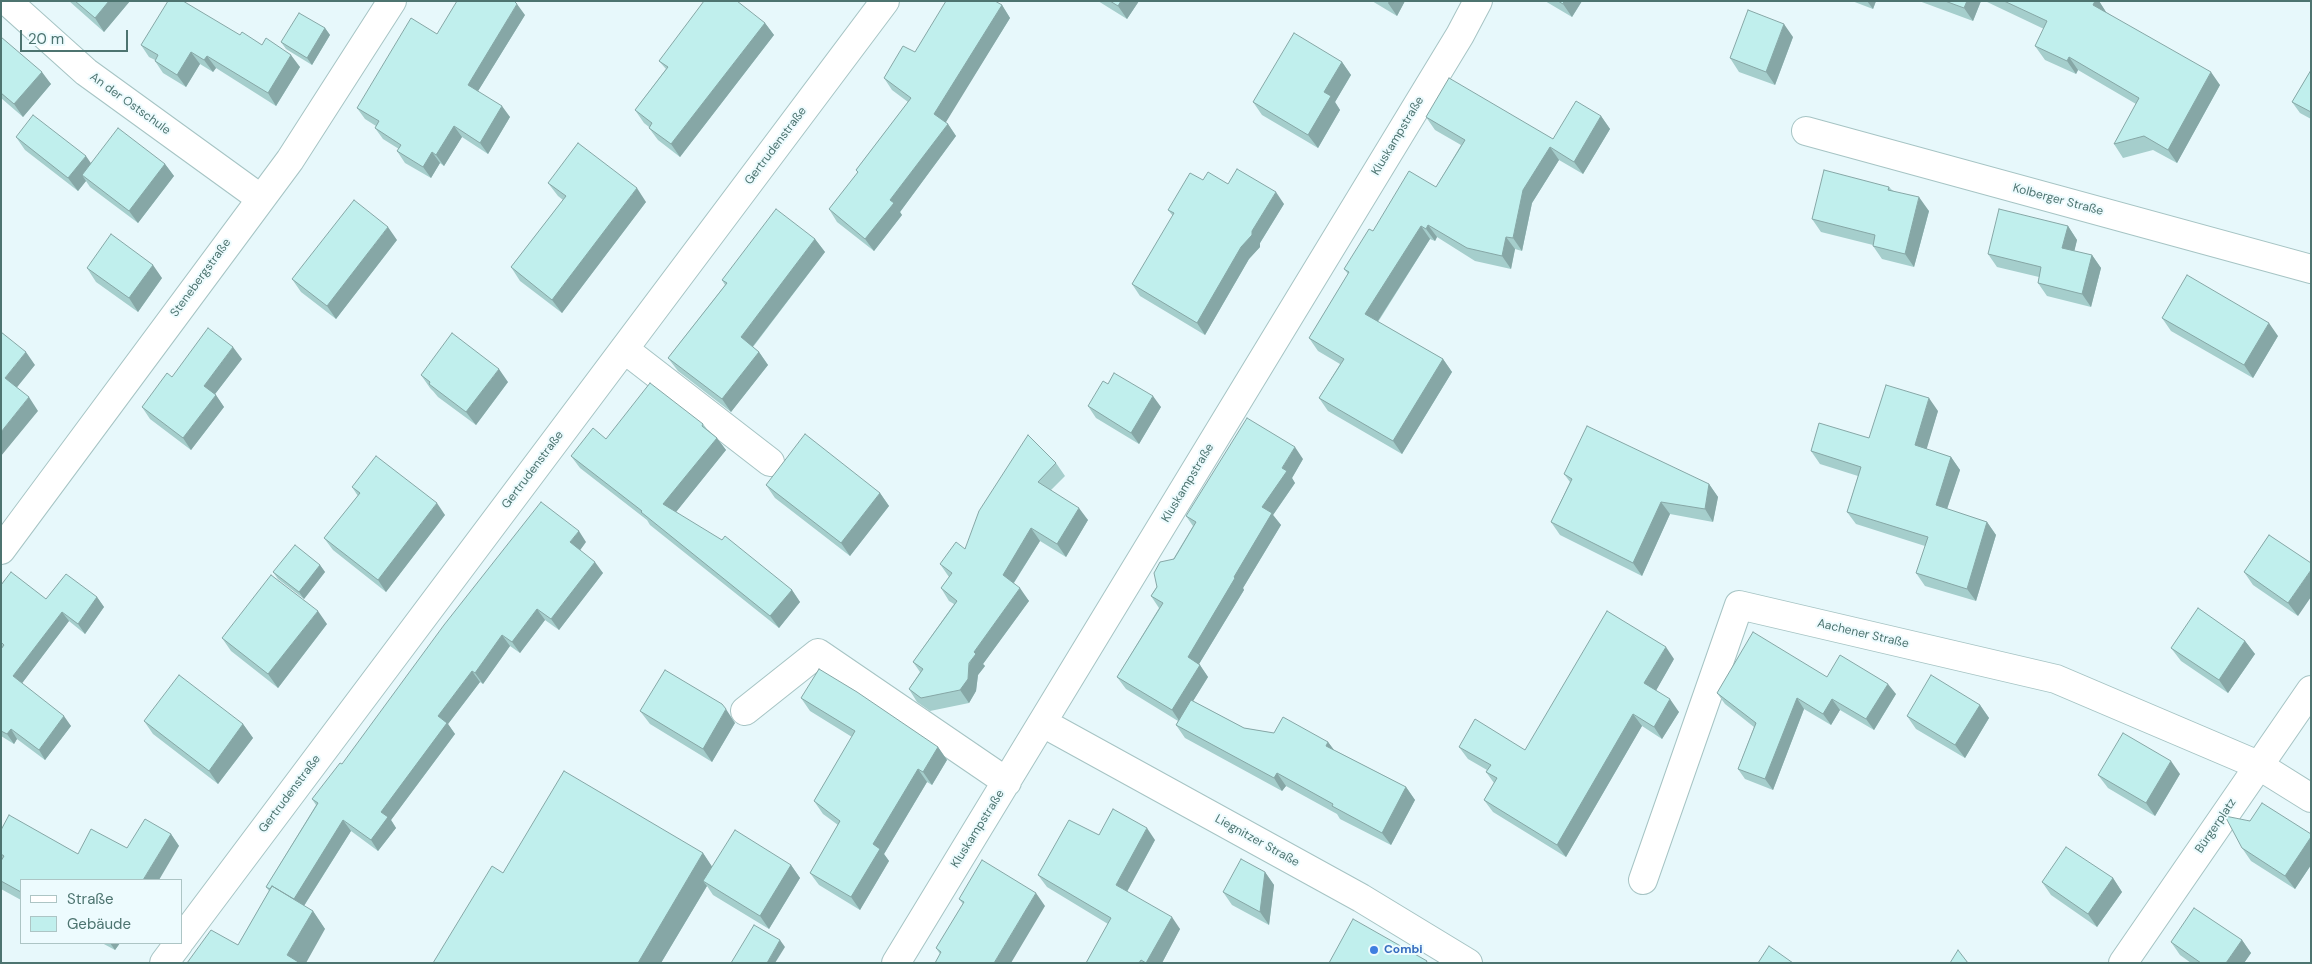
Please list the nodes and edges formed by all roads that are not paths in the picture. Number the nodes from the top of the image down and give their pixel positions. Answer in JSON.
{"nodes":[{"id":1,"x":7,"y":1,"type":"edge"},
{"id":2,"x":392,"y":1,"type":"edge"},
{"id":3,"x":885,"y":1,"type":"edge"},
{"id":4,"x":1478,"y":1,"type":"edge"},
{"id":5,"x":1806,"y":131,"type":"dead end"},
{"id":6,"x":260,"y":198,"type":"junction"},
{"id":7,"x":2311,"y":269,"type":"edge"},
{"id":8,"x":624,"y":349,"type":"junction"},
{"id":9,"x":770,"y":462,"type":"dead end"},
{"id":10,"x":1,"y":550,"type":"edge"},
{"id":11,"x":2311,"y":690,"type":"edge"},
{"id":12,"x":745,"y":711,"type":"dead end"},
{"id":13,"x":1043,"y":723,"type":"junction"},
{"id":14,"x":2258,"y":765,"type":"junction"},
{"id":15,"x":1007,"y":782,"type":"junction"},
{"id":16,"x":2311,"y":798,"type":"edge"},
{"id":17,"x":1643,"y":880,"type":"dead end"},
{"id":18,"x":182,"y":939,"type":"edge"},
{"id":19,"x":178,"y":944,"type":"edge"},
{"id":20,"x":164,"y":963,"type":"edge"},
{"id":21,"x":896,"y":963,"type":"edge"},
{"id":22,"x":1468,"y":963,"type":"edge"},
{"id":23,"x":2123,"y":963,"type":"edge"}],
"edges":[{"from":1,"to":6,"type":"street","name":"An der Ostschule"},
{"from":2,"to":6,"type":"street","name":"Stenebergstraße"},
{"from":3,"to":8,"type":"street","name":"Gertrudenstraße"},
{"from":4,"to":13,"type":"street","name":"Kluskampstraße"},
{"from":5,"to":7,"type":"street","name":"Kolberger Straße"},
{"from":6,"to":10,"type":"street","name":"Stenebergstraße"},
{"from":8,"to":9,"type":"street"},
{"from":8,"to":18,"type":"street","name":"Gertrudenstraße"},
{"from":11,"to":14,"type":"street","name":"Bürgerplatz"},
{"from":12,"to":15,"type":"street"},
{"from":13,"to":15,"type":"street","name":"Kluskampstraße"},
{"from":13,"to":22,"type":"street","name":"Liegnitzer Straße"},
{"from":14,"to":16,"type":"street","name":"Aachener Straße"},
{"from":14,"to":17,"type":"street","name":"Aachener Straße"},
{"from":14,"to":23,"type":"street","name":"Bürgerplatz"},
{"from":15,"to":21,"type":"street","name":"Kluskampstraße"},
{"from":19,"to":20,"type":"street"}]}
